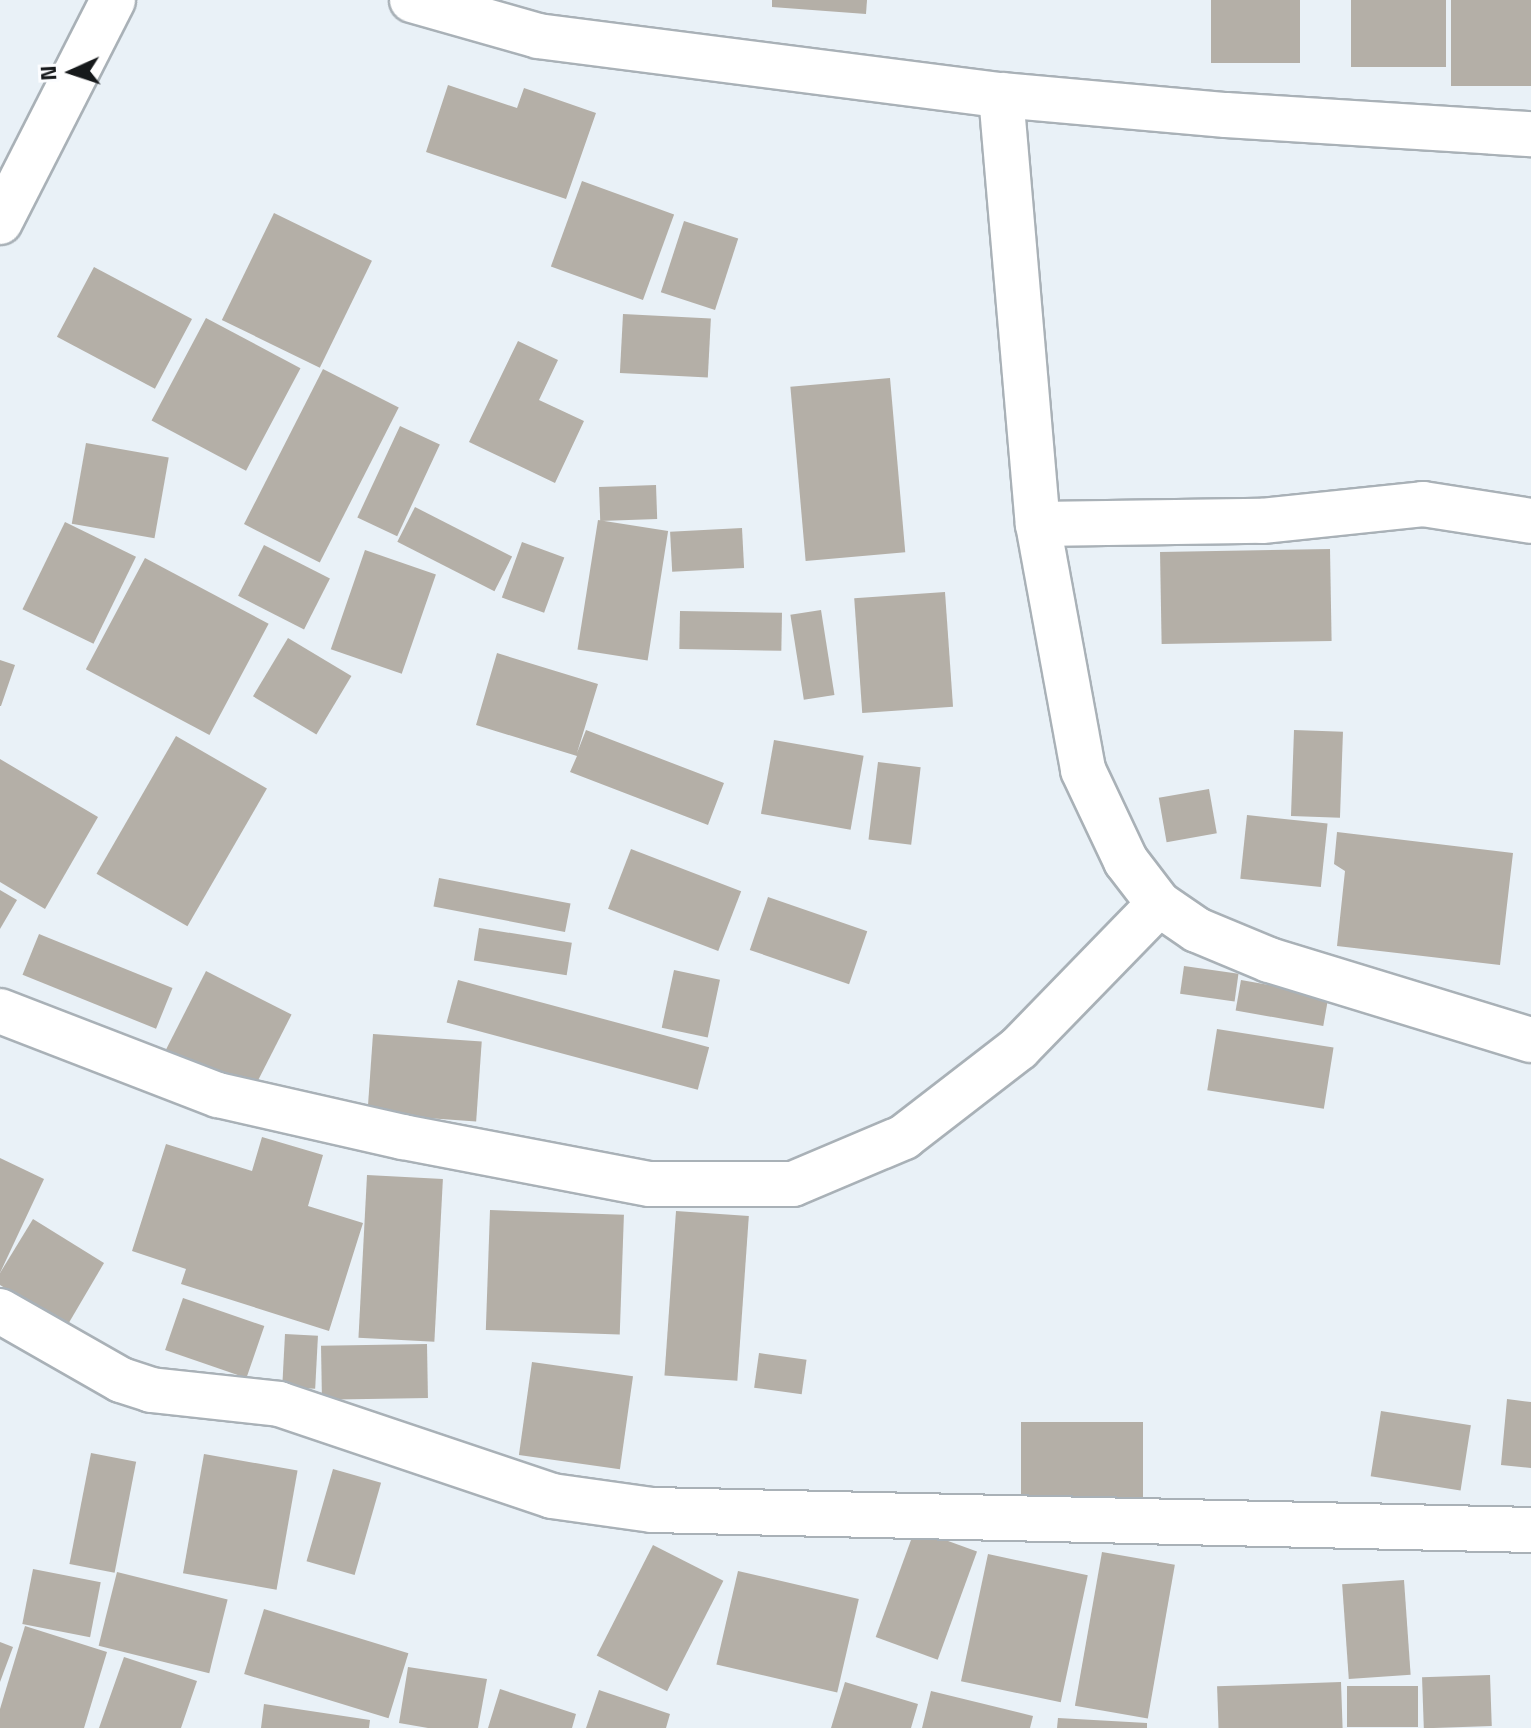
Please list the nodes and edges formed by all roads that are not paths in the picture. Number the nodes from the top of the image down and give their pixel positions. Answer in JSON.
{"nodes":[{"id":1,"x":113,"y":0,"type":"edge"},
{"id":2,"x":412,"y":0,"type":"edge"},
{"id":3,"x":1001,"y":95,"type":"junction"},
{"id":4,"x":1531,"y":134,"type":"edge"},
{"id":5,"x":0,"y":222,"type":"edge"},
{"id":6,"x":1531,"y":521,"type":"edge"},
{"id":7,"x":1038,"y":524,"type":"junction"},
{"id":8,"x":1159,"y":904,"type":"junction"},
{"id":9,"x":0,"y":1011,"type":"edge"},
{"id":10,"x":1531,"y":1040,"type":"edge"},
{"id":11,"x":0,"y":1311,"type":"edge"},
{"id":12,"x":1531,"y":1530,"type":"edge"}],
"edges":[{"from":1,"to":5,"type":"main road"},
{"from":2,"to":3,"type":"main road"},
{"from":3,"to":4,"type":"main road"},
{"from":3,"to":7,"type":"main road"},
{"from":6,"to":7,"type":"main road"},
{"from":7,"to":8,"type":"main road"},
{"from":8,"to":9,"type":"main road"},
{"from":8,"to":10,"type":"main road"},
{"from":11,"to":12,"type":"main road"}]}
